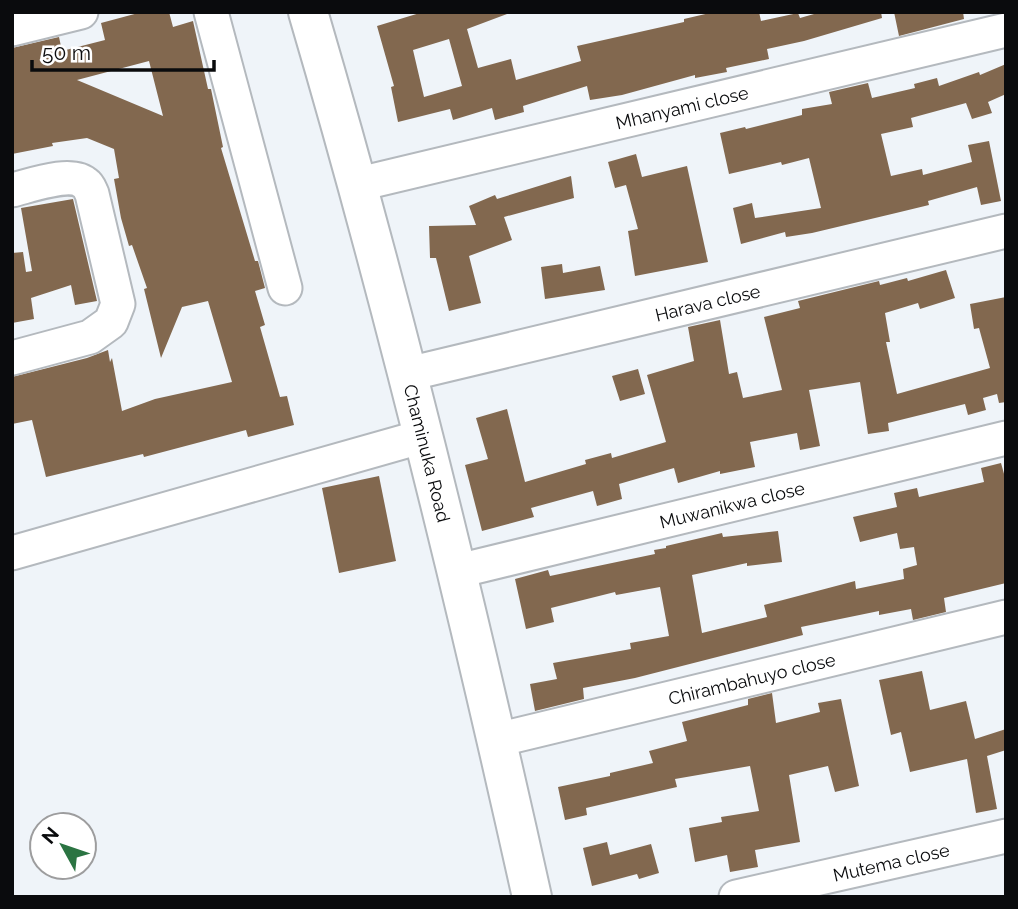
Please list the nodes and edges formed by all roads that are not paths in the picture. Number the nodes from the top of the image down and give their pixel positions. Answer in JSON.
{"nodes":[{"id":1,"x":81,"y":12,"type":"edge"},
{"id":2,"x":211,"y":12,"type":"edge"},
{"id":3,"x":308,"y":12,"type":"edge"},
{"id":4,"x":12,"y":29,"type":"edge"},
{"id":5,"x":1006,"y":30,"type":"edge"},
{"id":6,"x":359,"y":184,"type":"junction"},
{"id":7,"x":12,"y":190,"type":"edge"},
{"id":8,"x":1006,"y":230,"type":"edge"},
{"id":9,"x":285,"y":288,"type":"dead end"},
{"id":10,"x":12,"y":358,"type":"edge"},
{"id":11,"x":408,"y":374,"type":"junction"},
{"id":12,"x":424,"y":436,"type":"junction"},
{"id":13,"x":1006,"y":438,"type":"edge"},
{"id":14,"x":12,"y":553,"type":"edge"},
{"id":15,"x":458,"y":571,"type":"junction"},
{"id":16,"x":1006,"y":617,"type":"edge"},
{"id":17,"x":497,"y":740,"type":"junction"},
{"id":18,"x":1006,"y":836,"type":"edge"},
{"id":19,"x":532,"y":897,"type":"edge"},
{"id":20,"x":736,"y":897,"type":"edge"}],
"edges":[{"from":1,"to":4,"type":"street"},
{"from":2,"to":9,"type":"street"},
{"from":3,"to":6,"type":"main road","name":"Chaminuka Road"},
{"from":5,"to":6,"type":"street","name":"Mhanyami close"},
{"from":6,"to":11,"type":"main road","name":"Chaminuka Road"},
{"from":7,"to":10,"type":"street"},
{"from":8,"to":11,"type":"street","name":"Harava close"},
{"from":11,"to":12,"type":"main road","name":"Chaminuka Road"},
{"from":12,"to":14,"type":"street"},
{"from":12,"to":15,"type":"main road","name":"Chaminuka Road"},
{"from":13,"to":15,"type":"street","name":"Muwanikwa close"},
{"from":15,"to":17,"type":"main road","name":"Chaminuka Road"},
{"from":16,"to":17,"type":"street","name":"Chirambahuyo close"},
{"from":17,"to":19,"type":"main road","name":"Chaminuka Road"},
{"from":18,"to":20,"type":"street","name":"Mutema close"}]}
